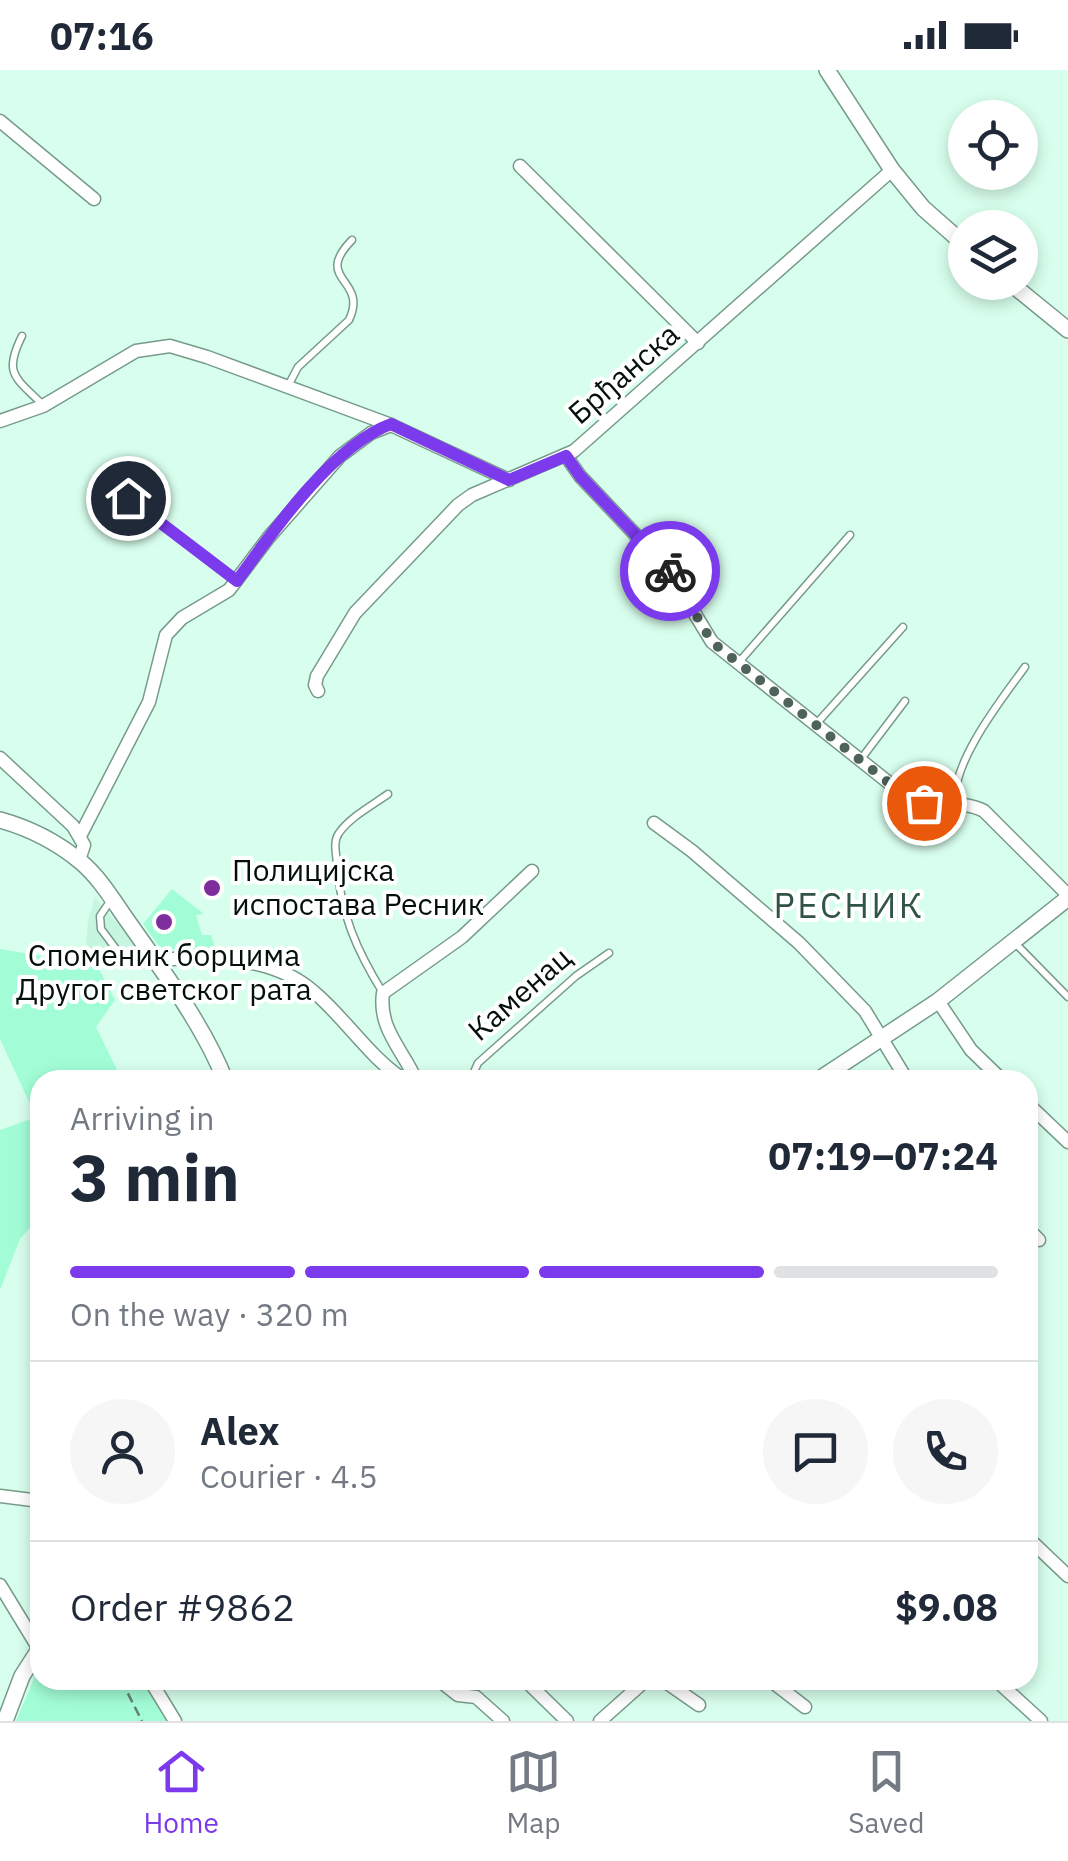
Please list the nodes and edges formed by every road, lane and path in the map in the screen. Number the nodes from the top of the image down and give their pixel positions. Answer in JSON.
{"nodes":[{"id":1,"x":827,"y":70,"type":"edge"},
{"id":2,"x":0,"y":121,"type":"edge"},
{"id":3,"x":520,"y":166,"type":"dead end"},
{"id":4,"x":892,"y":170,"type":"junction"},
{"id":5,"x":94,"y":199,"type":"dead end"},
{"id":6,"x":948,"y":230,"type":"edge"},
{"id":7,"x":352,"y":240,"type":"dead end"},
{"id":8,"x":1031,"y":300,"type":"edge"},
{"id":9,"x":1068,"y":330,"type":"edge"},
{"id":10,"x":22,"y":336,"type":"dead end"},
{"id":11,"x":698,"y":343,"type":"junction"},
{"id":12,"x":288,"y":387,"type":"junction"},
{"id":13,"x":44,"y":406,"type":"junction"},
{"id":14,"x":0,"y":420,"type":"edge"},
{"id":15,"x":391,"y":424,"type":"junction"},
{"id":16,"x":566,"y":456,"type":"junction"},
{"id":17,"x":509,"y":480,"type":"junction"},
{"id":18,"x":128,"y":498,"type":"dead end"},
{"id":19,"x":850,"y":535,"type":"dead end"},
{"id":20,"x":237,"y":581,"type":"junction"},
{"id":21,"x":903,"y":627,"type":"dead end"},
{"id":22,"x":738,"y":664,"type":"junction"},
{"id":23,"x":1025,"y":667,"type":"dead end"},
{"id":24,"x":318,"y":691,"type":"dead end"},
{"id":25,"x":905,"y":701,"type":"dead end"},
{"id":26,"x":816,"y":724,"type":"junction"},
{"id":27,"x":0,"y":758,"type":"edge"},
{"id":28,"x":861,"y":760,"type":"junction"},
{"id":29,"x":388,"y":794,"type":"dead end"},
{"id":30,"x":955,"y":804,"type":"junction"},
{"id":31,"x":0,"y":820,"type":"edge"},
{"id":32,"x":654,"y":822,"type":"dead end"},
{"id":33,"x":80,"y":836,"type":"junction"},
{"id":34,"x":79,"y":860,"type":"junction"},
{"id":35,"x":532,"y":871,"type":"dead end"},
{"id":36,"x":1068,"y":897,"type":"edge"},
{"id":37,"x":112,"y":899,"type":"junction"},
{"id":38,"x":1015,"y":943,"type":"junction"},
{"id":39,"x":609,"y":953,"type":"dead end"},
{"id":40,"x":155,"y":960,"type":"junction"},
{"id":41,"x":383,"y":993,"type":"junction"},
{"id":42,"x":1068,"y":998,"type":"edge"},
{"id":43,"x":938,"y":1000,"type":"junction"},
{"id":44,"x":882,"y":1037,"type":"junction"},
{"id":45,"x":220,"y":1070,"type":"edge"},
{"id":46,"x":389,"y":1070,"type":"edge"},
{"id":47,"x":410,"y":1070,"type":"edge"},
{"id":48,"x":475,"y":1070,"type":"edge"},
{"id":49,"x":833,"y":1070,"type":"edge"},
{"id":50,"x":902,"y":1070,"type":"edge"},
{"id":51,"x":992,"y":1070,"type":"edge"},
{"id":52,"x":1038,"y":1114,"type":"edge"},
{"id":53,"x":1068,"y":1142,"type":"edge"},
{"id":54,"x":0,"y":1496,"type":"edge"},
{"id":55,"x":30,"y":1500,"type":"edge"},
{"id":56,"x":1038,"y":1548,"type":"edge"},
{"id":57,"x":1068,"y":1576,"type":"edge"},
{"id":58,"x":0,"y":1584,"type":"edge"},
{"id":59,"x":30,"y":1634,"type":"edge"},
{"id":60,"x":30,"y":1663,"type":"edge"},
{"id":61,"x":126,"y":1690,"type":"edge"},
{"id":62,"x":156,"y":1690,"type":"edge"},
{"id":63,"x":452,"y":1690,"type":"edge"},
{"id":64,"x":536,"y":1690,"type":"edge"},
{"id":65,"x":635,"y":1690,"type":"edge"},
{"id":66,"x":677,"y":1690,"type":"edge"},
{"id":67,"x":783,"y":1690,"type":"edge"},
{"id":68,"x":1007,"y":1690,"type":"edge"},
{"id":69,"x":699,"y":1705,"type":"dead end"},
{"id":70,"x":806,"y":1708,"type":"dead end"},
{"id":71,"x":5,"y":1721,"type":"edge"},
{"id":72,"x":142,"y":1721,"type":"edge"},
{"id":73,"x":175,"y":1721,"type":"edge"},
{"id":74,"x":502,"y":1721,"type":"edge"},
{"id":75,"x":566,"y":1721,"type":"edge"},
{"id":76,"x":600,"y":1721,"type":"edge"},
{"id":77,"x":1041,"y":1721,"type":"edge"}],
"edges":[{"from":1,"to":4,"type":"street"},
{"from":2,"to":5,"type":"street"},
{"from":3,"to":11,"type":"street"},
{"from":4,"to":6,"type":"street"},
{"from":4,"to":11,"type":"street","name":"Брђанска"},
{"from":7,"to":12,"type":"lane"},
{"from":8,"to":9,"type":"street"},
{"from":10,"to":13,"type":"lane"},
{"from":11,"to":16,"type":"street","name":"Брђанска"},
{"from":12,"to":13,"type":"street"},
{"from":12,"to":15,"type":"street"},
{"from":13,"to":14,"type":"street"},
{"from":15,"to":17,"type":"street"},
{"from":15,"to":20,"type":"street"},
{"from":16,"to":17,"type":"street","name":"Брђанска"},
{"from":16,"to":22,"type":"street"},
{"from":17,"to":24,"type":"street","name":"Брђанска"},
{"from":18,"to":20,"type":"lane"},
{"from":19,"to":22,"type":"lane"},
{"from":20,"to":33,"type":"street"},
{"from":21,"to":26,"type":"lane"},
{"from":22,"to":26,"type":"street"},
{"from":23,"to":30,"type":"lane"},
{"from":25,"to":28,"type":"lane"},
{"from":26,"to":28,"type":"street"},
{"from":27,"to":33,"type":"street"},
{"from":28,"to":30,"type":"street"},
{"from":29,"to":41,"type":"lane"},
{"from":30,"to":36,"type":"street"},
{"from":31,"to":34,"type":"street"},
{"from":32,"to":44,"type":"street"},
{"from":33,"to":34,"type":"street"},
{"from":34,"to":37,"type":"street"},
{"from":35,"to":41,"type":"street"},
{"from":36,"to":38,"type":"street"},
{"from":37,"to":40,"type":"street"},
{"from":37,"to":40,"type":"lane"},
{"from":38,"to":42,"type":"lane"},
{"from":38,"to":43,"type":"street"},
{"from":39,"to":48,"type":"lane","name":"Каменац"},
{"from":40,"to":45,"type":"street"},
{"from":40,"to":46,"type":"street"},
{"from":41,"to":47,"type":"street"},
{"from":43,"to":44,"type":"street"},
{"from":43,"to":51,"type":"street"},
{"from":44,"to":49,"type":"street"},
{"from":44,"to":50,"type":"street"},
{"from":52,"to":53,"type":"street"},
{"from":54,"to":55,"type":"street"},
{"from":56,"to":57,"type":"street"},
{"from":58,"to":59,"type":"street"},
{"from":60,"to":71,"type":"street"},
{"from":61,"to":72,"type":"path"},
{"from":62,"to":73,"type":"street"},
{"from":63,"to":74,"type":"street"},
{"from":64,"to":75,"type":"street"},
{"from":65,"to":76,"type":"street"},
{"from":66,"to":69,"type":"street"},
{"from":67,"to":70,"type":"street"},
{"from":68,"to":77,"type":"street"}]}
